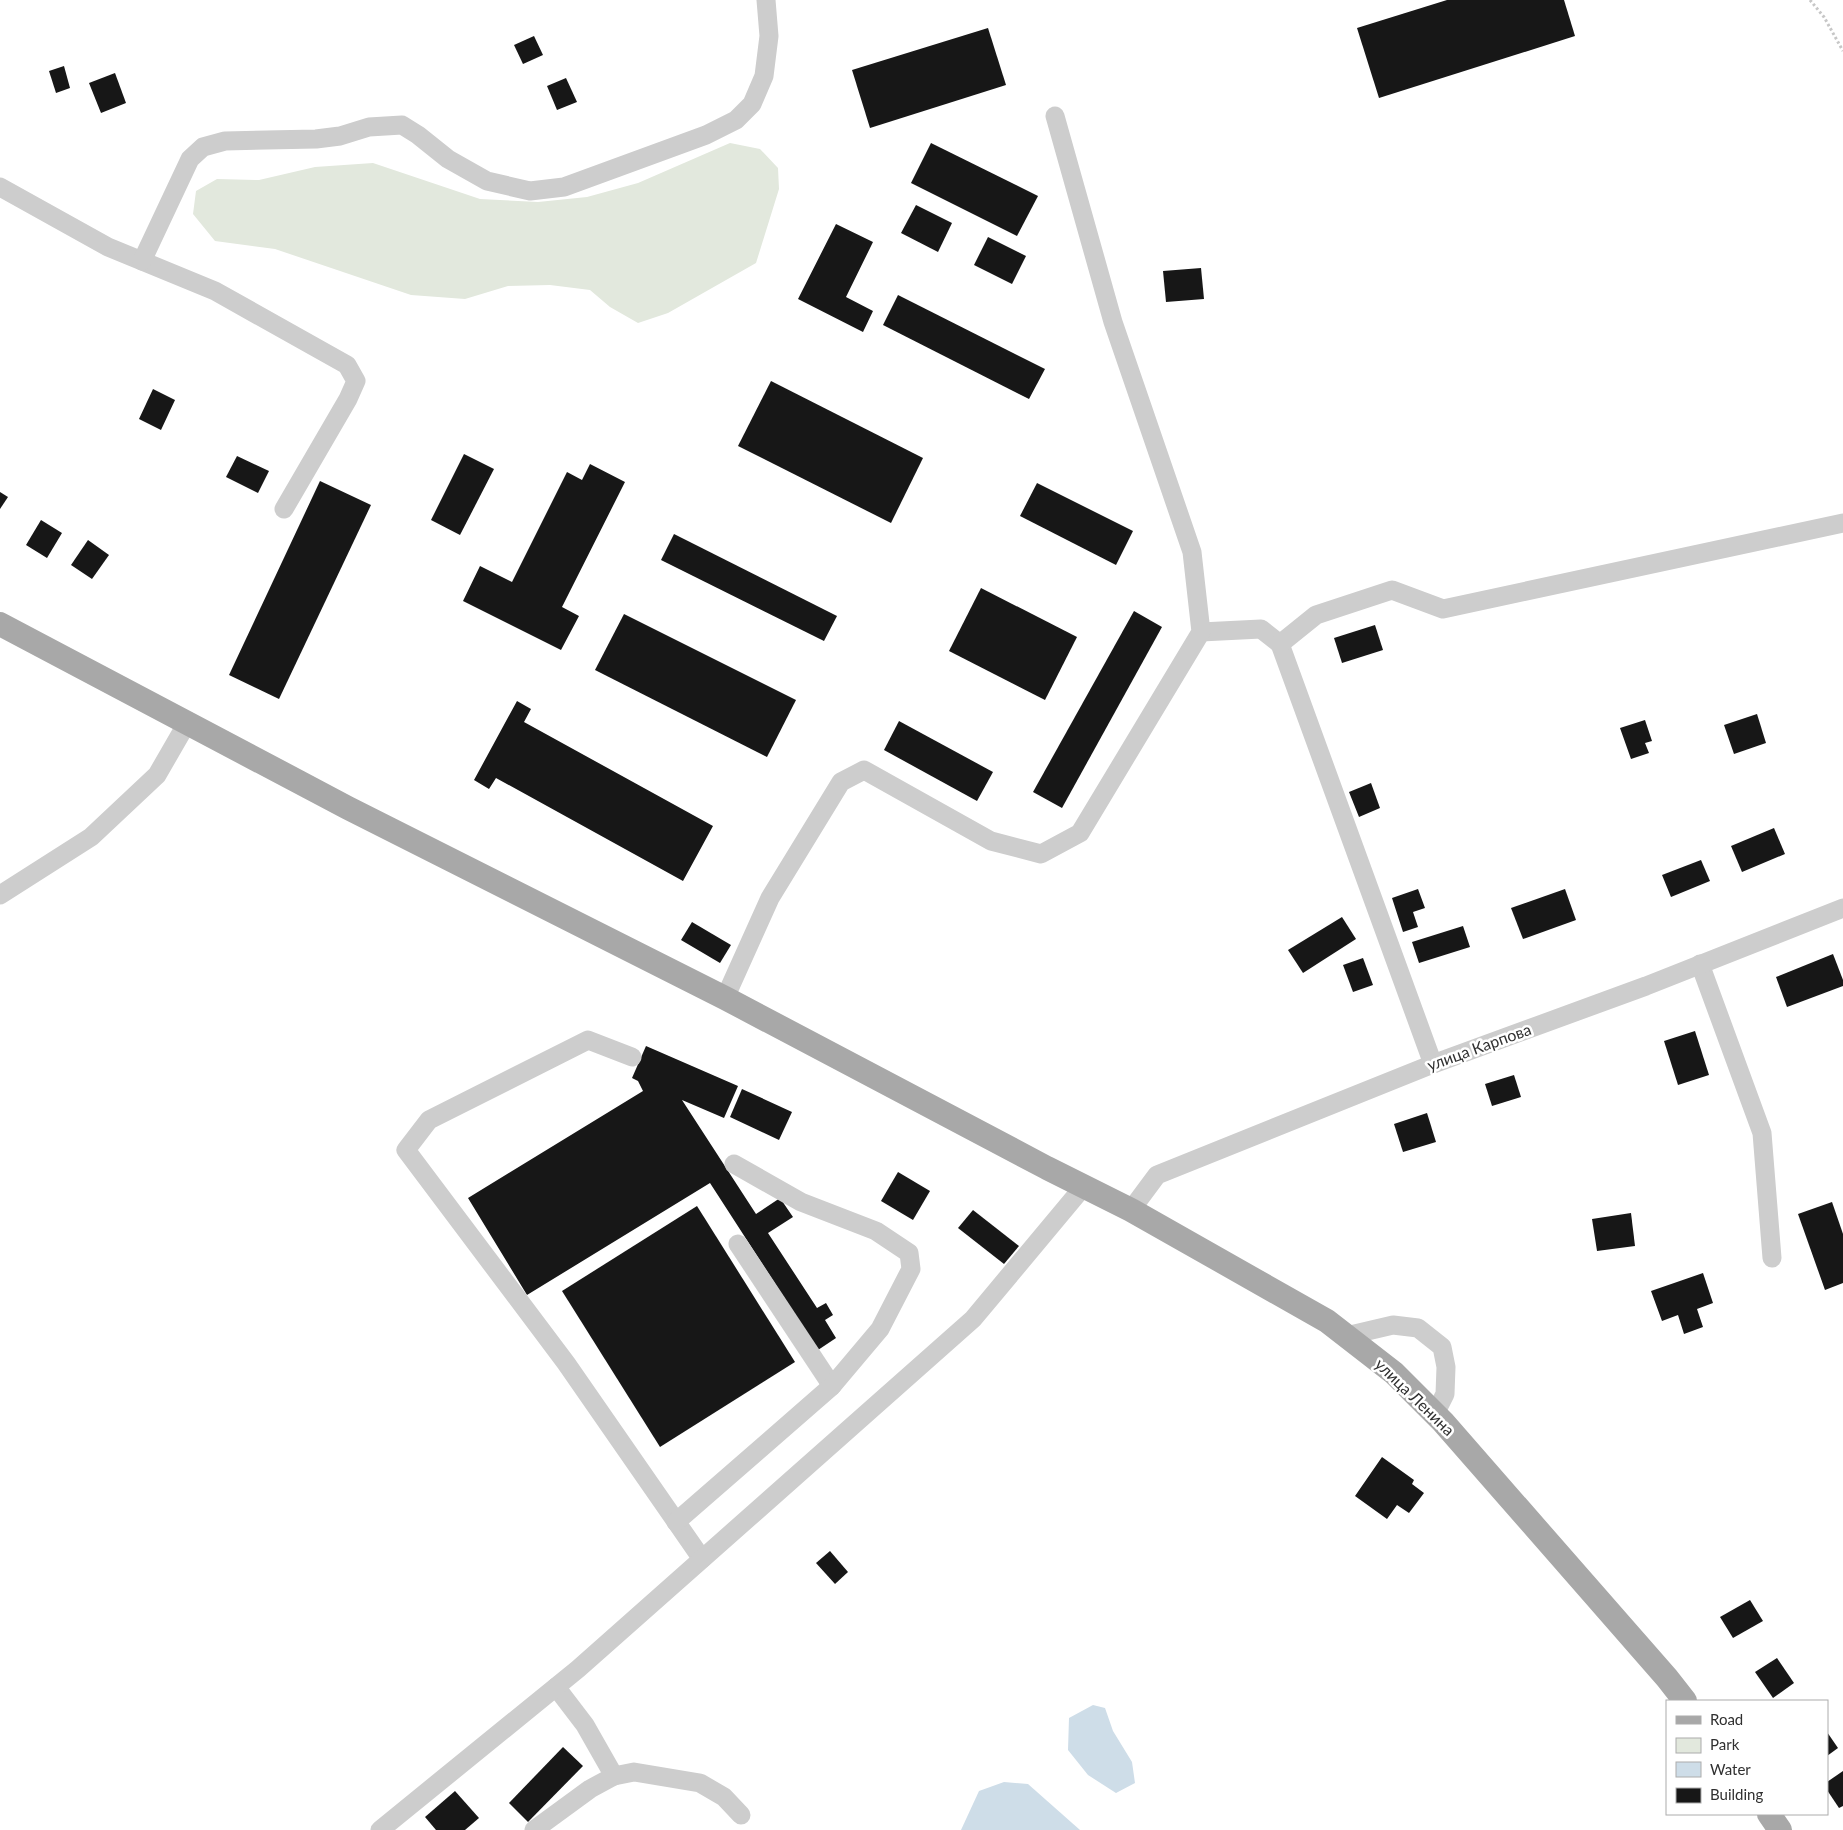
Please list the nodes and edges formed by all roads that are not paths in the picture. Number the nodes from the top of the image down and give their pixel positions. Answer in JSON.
{"nodes":[{"id":1,"x":766,"y":0,"type":"edge"},
{"id":2,"x":1056,"y":116,"type":"dead end"},
{"id":3,"x":0,"y":187,"type":"edge"},
{"id":4,"x":142,"y":261,"type":"junction"},
{"id":5,"x":284,"y":509,"type":"dead end"},
{"id":6,"x":1843,"y":523,"type":"edge"},
{"id":7,"x":0,"y":624,"type":"edge"},
{"id":8,"x":1201,"y":632,"type":"junction"},
{"id":9,"x":1280,"y":644,"type":"junction"},
{"id":10,"x":187,"y":723,"type":"junction"},
{"id":11,"x":0,"y":895,"type":"edge"},
{"id":12,"x":1843,"y":908,"type":"edge"},
{"id":13,"x":1700,"y":964,"type":"junction"},
{"id":14,"x":725,"y":998,"type":"junction"},
{"id":15,"x":632,"y":1056,"type":"dead end"},
{"id":16,"x":1433,"y":1064,"type":"junction"},
{"id":17,"x":734,"y":1164,"type":"dead end"},
{"id":18,"x":1084,"y":1186,"type":"junction"},
{"id":19,"x":1131,"y":1210,"type":"junction"},
{"id":20,"x":738,"y":1244,"type":"dead end"},
{"id":21,"x":1772,"y":1258,"type":"dead end"},
{"id":22,"x":1346,"y":1336,"type":"junction"},
{"id":23,"x":832,"y":1386,"type":"junction"},
{"id":24,"x":1435,"y":1414,"type":"junction"},
{"id":25,"x":676,"y":1522,"type":"junction"},
{"id":26,"x":702,"y":1559,"type":"junction"},
{"id":27,"x":556,"y":1687,"type":"junction"},
{"id":28,"x":1684,"y":1700,"type":"edge"},
{"id":29,"x":614,"y":1776,"type":"junction"},
{"id":30,"x":741,"y":1815,"type":"dead end"},
{"id":31,"x":1770,"y":1815,"type":"edge"},
{"id":32,"x":380,"y":1830,"type":"edge"},
{"id":33,"x":534,"y":1830,"type":"edge"},
{"id":34,"x":1780,"y":1830,"type":"edge"}],
"edges":[{"from":1,"to":4,"type":"street"},
{"from":2,"to":8,"type":"street"},
{"from":3,"to":4,"type":"street"},
{"from":4,"to":5,"type":"street"},
{"from":6,"to":9,"type":"street"},
{"from":7,"to":10,"type":"main road","name":"улица Ленина"},
{"from":8,"to":9,"type":"street"},
{"from":8,"to":14,"type":"street"},
{"from":9,"to":16,"type":"street"},
{"from":10,"to":11,"type":"street"},
{"from":10,"to":14,"type":"main road","name":"улица Ленина"},
{"from":12,"to":13,"type":"street","name":"улица Карпова"},
{"from":13,"to":16,"type":"street","name":"улица Карпова"},
{"from":13,"to":21,"type":"street"},
{"from":14,"to":18,"type":"main road","name":"улица Ленина"},
{"from":15,"to":25,"type":"street"},
{"from":16,"to":19,"type":"street","name":"улица Карпова"},
{"from":17,"to":23,"type":"street"},
{"from":18,"to":19,"type":"main road","name":"улица Ленина"},
{"from":18,"to":26,"type":"street"},
{"from":19,"to":22,"type":"main road","name":"улица Ленина"},
{"from":20,"to":23,"type":"street"},
{"from":22,"to":24,"type":"main road","name":"улица Ленина"},
{"from":22,"to":24,"type":"street"},
{"from":23,"to":25,"type":"street"},
{"from":24,"to":28,"type":"main road","name":"улица Ленина"},
{"from":25,"to":26,"type":"street"},
{"from":26,"to":27,"type":"street"},
{"from":27,"to":29,"type":"street"},
{"from":27,"to":32,"type":"street"},
{"from":29,"to":30,"type":"street"},
{"from":29,"to":33,"type":"street"},
{"from":31,"to":34,"type":"main road"}]}
